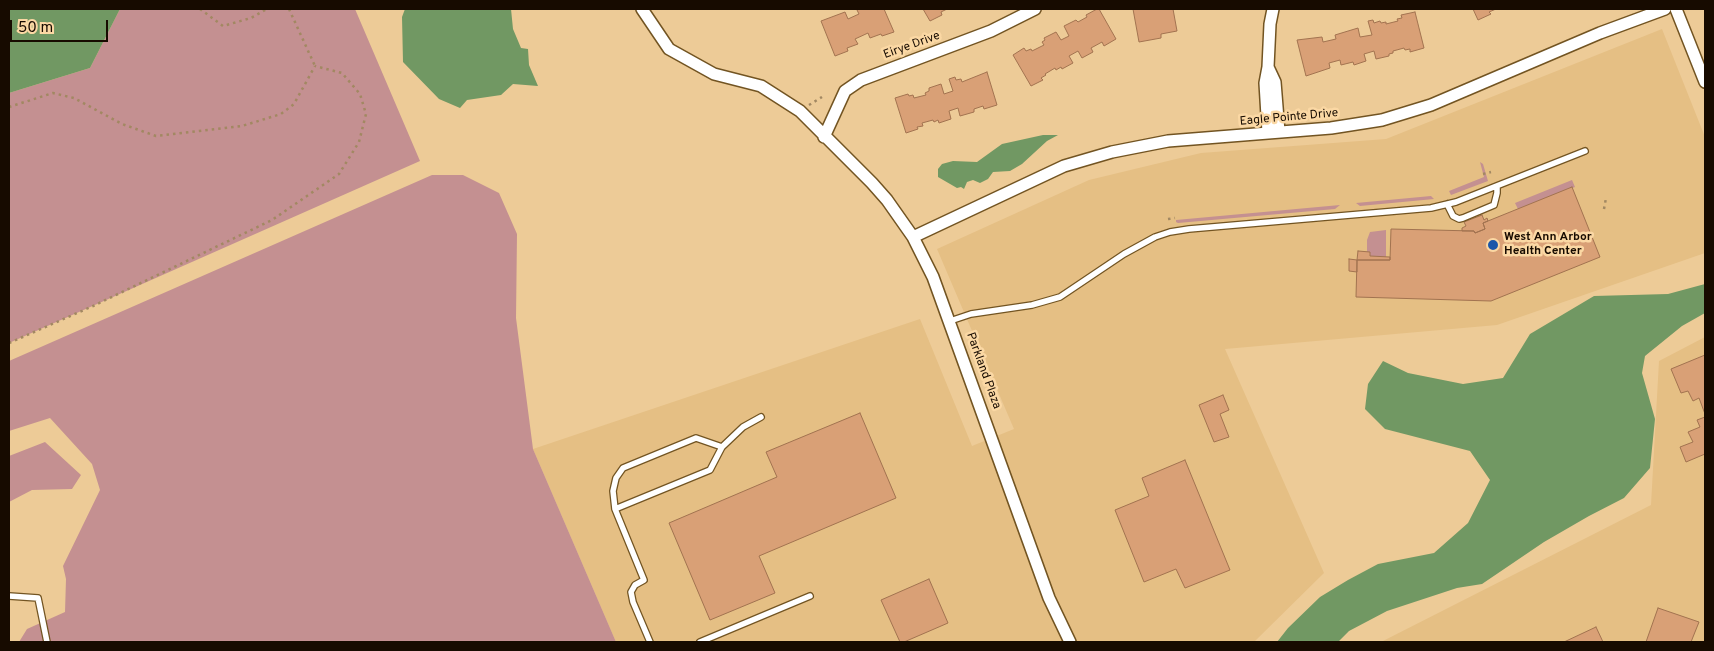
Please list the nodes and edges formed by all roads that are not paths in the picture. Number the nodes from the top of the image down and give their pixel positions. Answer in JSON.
{"nodes":[{"id":1,"x":642,"y":9,"type":"edge"},
{"id":2,"x":1035,"y":9,"type":"edge"},
{"id":3,"x":1272,"y":9,"type":"edge"},
{"id":4,"x":1665,"y":9,"type":"edge"},
{"id":5,"x":1676,"y":9,"type":"edge"},
{"id":6,"x":1705,"y":82,"type":"edge"},
{"id":7,"x":1273,"y":132,"type":"junction"},
{"id":8,"x":824,"y":137,"type":"junction"},
{"id":9,"x":1585,"y":151,"type":"dead end"},
{"id":10,"x":1497,"y":186,"type":"junction"},
{"id":11,"x":1447,"y":204,"type":"junction"},
{"id":12,"x":913,"y":237,"type":"junction"},
{"id":13,"x":950,"y":321,"type":"junction"},
{"id":14,"x":761,"y":417,"type":"dead end"},
{"id":15,"x":722,"y":447,"type":"junction"},
{"id":16,"x":615,"y":509,"type":"junction"},
{"id":17,"x":9,"y":596,"type":"edge"},
{"id":18,"x":810,"y":596,"type":"dead end"},
{"id":19,"x":47,"y":642,"type":"edge"},
{"id":20,"x":650,"y":642,"type":"edge"},
{"id":21,"x":700,"y":642,"type":"edge"},
{"id":22,"x":1070,"y":642,"type":"edge"}],
"edges":[{"from":1,"to":8,"type":"street","name":"Parkland Plaza"},
{"from":2,"to":8,"type":"street","name":"Eirye Drive"},
{"from":3,"to":7,"type":"street"},
{"from":4,"to":7,"type":"street","name":"Eagle Pointe Drive"},
{"from":5,"to":6,"type":"street"},
{"from":7,"to":12,"type":"street","name":"Eagle Pointe Drive"},
{"from":8,"to":12,"type":"street","name":"Parkland Plaza"},
{"from":9,"to":10,"type":"lane"},
{"from":10,"to":11,"type":"lane"},
{"from":10,"to":11,"type":"lane"},
{"from":11,"to":13,"type":"lane"},
{"from":12,"to":13,"type":"street","name":"Parkland Plaza"},
{"from":13,"to":22,"type":"street","name":"Parkland Plaza"},
{"from":14,"to":15,"type":"lane"},
{"from":15,"to":16,"type":"lane"},
{"from":15,"to":16,"type":"lane"},
{"from":16,"to":20,"type":"lane"},
{"from":17,"to":19,"type":"lane"},
{"from":18,"to":21,"type":"lane"}]}
